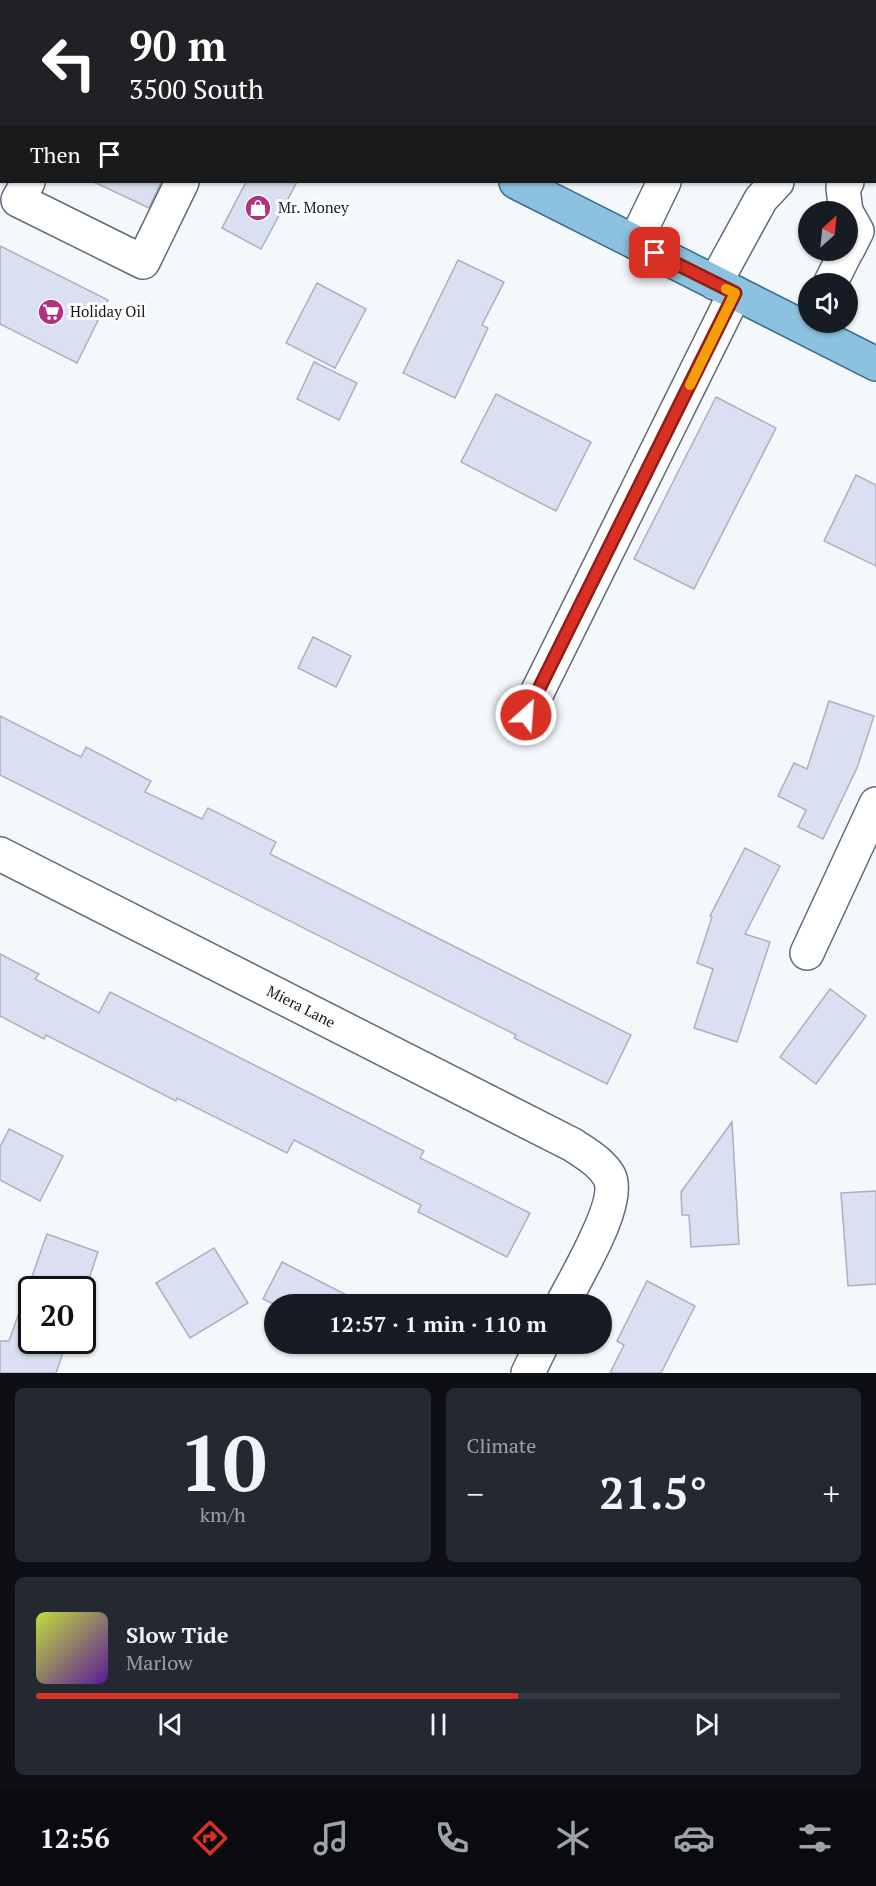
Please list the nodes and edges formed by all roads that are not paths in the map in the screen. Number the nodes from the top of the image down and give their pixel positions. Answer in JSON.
{"nodes":[{"id":1,"x":27,"y":183,"type":"edge"},
{"id":2,"x":182,"y":183,"type":"edge"},
{"id":3,"x":522,"y":183,"type":"edge"},
{"id":4,"x":664,"y":183,"type":"edge"},
{"id":5,"x":776,"y":183,"type":"edge"},
{"id":6,"x":846,"y":183,"type":"edge"},
{"id":7,"x":845,"y":201,"type":"edge"},
{"id":8,"x":635,"y":242,"type":"junction"},
{"id":9,"x":725,"y":288,"type":"junction"},
{"id":10,"x":798,"y":321,"type":"edge"},
{"id":11,"x":821,"y":333,"type":"edge"},
{"id":12,"x":876,"y":364,"type":"edge"},
{"id":13,"x":526,"y":715,"type":"dead end"},
{"id":14,"x":876,"y":804,"type":"edge"},
{"id":15,"x":0,"y":854,"type":"edge"},
{"id":16,"x":807,"y":953,"type":"dead end"},
{"id":17,"x":567,"y":1294,"type":"edge"},
{"id":18,"x":537,"y":1354,"type":"edge"},
{"id":19,"x":528,"y":1373,"type":"edge"}],
"edges":[{"from":1,"to":2,"type":"street"},
{"from":3,"to":8,"type":"main road"},
{"from":4,"to":8,"type":"street"},
{"from":5,"to":9,"type":"street"},
{"from":6,"to":7,"type":"street"},
{"from":8,"to":9,"type":"main road"},
{"from":9,"to":10,"type":"main road"},
{"from":9,"to":13,"type":"street"},
{"from":11,"to":12,"type":"main road"},
{"from":14,"to":16,"type":"street"},
{"from":15,"to":17,"type":"street","name":"Miera Lane"},
{"from":18,"to":19,"type":"street"}]}
